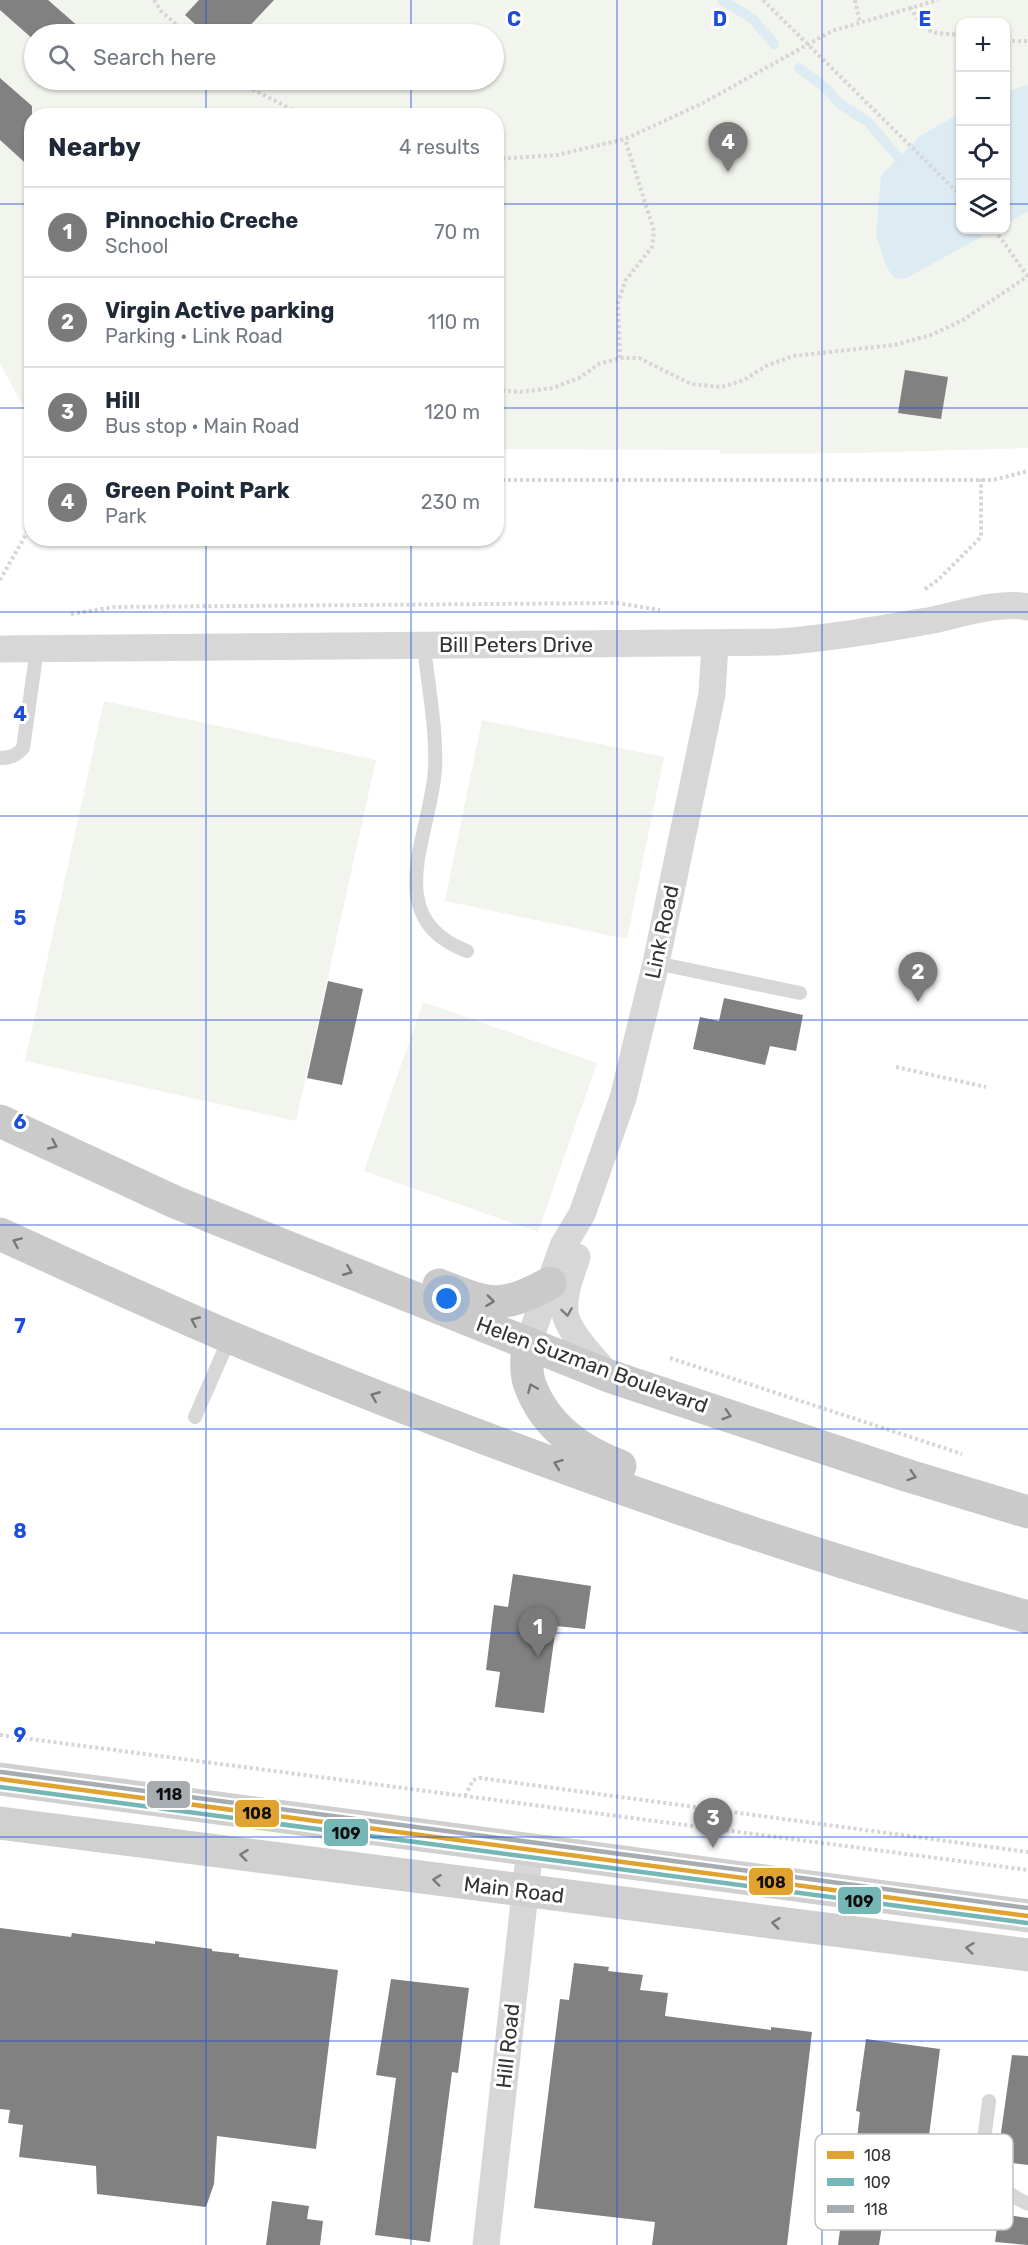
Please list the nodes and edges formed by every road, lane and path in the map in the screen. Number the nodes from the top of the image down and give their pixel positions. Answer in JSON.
{"nodes":[{"id":1,"x":154,"y":0,"type":"edge"},
{"id":2,"x":763,"y":0,"type":"edge"},
{"id":3,"x":855,"y":0,"type":"edge"},
{"id":4,"x":938,"y":0,"type":"edge"},
{"id":5,"x":910,"y":7,"type":"junction"},
{"id":6,"x":860,"y":23,"type":"junction"},
{"id":7,"x":175,"y":24,"type":"edge"},
{"id":8,"x":956,"y":35,"type":"edge"},
{"id":9,"x":1010,"y":40,"type":"edge"},
{"id":10,"x":1028,"y":41,"type":"edge"},
{"id":11,"x":808,"y":44,"type":"junction"},
{"id":12,"x":254,"y":90,"type":"edge"},
{"id":13,"x":289,"y":108,"type":"edge"},
{"id":14,"x":625,"y":139,"type":"junction"},
{"id":15,"x":504,"y":158,"type":"edge"},
{"id":16,"x":956,"y":191,"type":"edge"},
{"id":17,"x":998,"y":234,"type":"edge"},
{"id":18,"x":1028,"y":276,"type":"edge"},
{"id":19,"x":621,"y":358,"type":"junction"},
{"id":20,"x":504,"y":391,"type":"edge"},
{"id":21,"x":1028,"y":471,"type":"edge"},
{"id":22,"x":981,"y":479,"type":"junction"},
{"id":23,"x":504,"y":480,"type":"edge"},
{"id":24,"x":24,"y":538,"type":"edge"},
{"id":25,"x":0,"y":580,"type":"edge"},
{"id":26,"x":917,"y":592,"type":"dead end"},
{"id":27,"x":1028,"y":607,"type":"edge"},
{"id":28,"x":667,"y":610,"type":"dead end"},
{"id":29,"x":70,"y":614,"type":"dead end"},
{"id":30,"x":715,"y":644,"type":"junction"},
{"id":31,"x":424,"y":646,"type":"junction"},
{"id":32,"x":37,"y":649,"type":"junction"},
{"id":33,"x":0,"y":650,"type":"edge"},
{"id":34,"x":0,"y":758,"type":"edge"},
{"id":35,"x":467,"y":951,"type":"dead end"},
{"id":36,"x":656,"y":963,"type":"junction"},
{"id":37,"x":800,"y":993,"type":"dead end"},
{"id":38,"x":896,"y":1067,"type":"dead end"},
{"id":39,"x":986,"y":1087,"type":"dead end"},
{"id":40,"x":0,"y":1121,"type":"edge"},
{"id":41,"x":175,"y":1202,"type":"junction"},
{"id":42,"x":582,"y":1214,"type":"junction"},
{"id":43,"x":0,"y":1234,"type":"edge"},
{"id":44,"x":550,"y":1283,"type":"junction"},
{"id":45,"x":230,"y":1337,"type":"junction"},
{"id":46,"x":528,"y":1344,"type":"junction"},
{"id":47,"x":668,"y":1358,"type":"dead end"},
{"id":48,"x":609,"y":1376,"type":"junction"},
{"id":49,"x":195,"y":1417,"type":"dead end"},
{"id":50,"x":971,"y":1457,"type":"dead end"},
{"id":51,"x":1028,"y":1512,"type":"edge"},
{"id":52,"x":1020,"y":1615,"type":"edge"},
{"id":53,"x":0,"y":1735,"type":"edge"},
{"id":54,"x":0,"y":1779,"type":"edge"},
{"id":55,"x":465,"y":1796,"type":"junction"},
{"id":56,"x":0,"y":1823,"type":"edge"},
{"id":57,"x":530,"y":1848,"type":"junction"},
{"id":58,"x":1028,"y":1852,"type":"edge"},
{"id":59,"x":1028,"y":1870,"type":"edge"},
{"id":60,"x":525,"y":1892,"type":"junction"},
{"id":61,"x":1028,"y":1916,"type":"edge"},
{"id":62,"x":1028,"y":1955,"type":"edge"},
{"id":63,"x":989,"y":2101,"type":"dead end"},
{"id":64,"x":985,"y":2134,"type":"edge"},
{"id":65,"x":1013,"y":2196,"type":"edge"},
{"id":66,"x":1028,"y":2204,"type":"edge"},
{"id":67,"x":486,"y":2245,"type":"edge"}],
"edges":[{"from":1,"to":7,"type":"path"},
{"from":2,"to":11,"type":"path"},
{"from":3,"to":6,"type":"path"},
{"from":4,"to":5,"type":"path"},
{"from":5,"to":6,"type":"path"},
{"from":5,"to":8,"type":"path"},
{"from":6,"to":11,"type":"path"},
{"from":9,"to":10,"type":"path"},
{"from":11,"to":14,"type":"path"},
{"from":11,"to":16,"type":"path"},
{"from":12,"to":13,"type":"path"},
{"from":14,"to":15,"type":"path"},
{"from":14,"to":19,"type":"path"},
{"from":17,"to":18,"type":"path"},
{"from":18,"to":19,"type":"path"},
{"from":19,"to":20,"type":"path"},
{"from":21,"to":22,"type":"path"},
{"from":22,"to":23,"type":"path"},
{"from":22,"to":26,"type":"path"},
{"from":24,"to":25,"type":"path"},
{"from":27,"to":30,"type":"street","name":"Bill Peters Drive"},
{"from":28,"to":29,"type":"path"},
{"from":30,"to":31,"type":"street","name":"Bill Peters Drive"},
{"from":30,"to":36,"type":"street","name":"Link Road"},
{"from":31,"to":32,"type":"street","name":"Bill Peters Drive"},
{"from":31,"to":35,"type":"lane"},
{"from":32,"to":33,"type":"street","name":"Bill Peters Drive"},
{"from":32,"to":34,"type":"lane"},
{"from":36,"to":37,"type":"lane"},
{"from":36,"to":42,"type":"street","name":"Link Road"},
{"from":38,"to":39,"type":"path"},
{"from":40,"to":41,"type":"main road","name":"Helen Suzman Boulevard","one_way":true},
{"from":41,"to":44,"type":"main road","one_way":true},
{"from":41,"to":46,"type":"main road","name":"Helen Suzman Boulevard","one_way":true},
{"from":42,"to":44,"type":"street","name":"Link Road"},
{"from":42,"to":48,"type":"street","name":"Link Road","one_way":true},
{"from":45,"to":43,"type":"main road","one_way":true},
{"from":44,"to":46,"type":"street","name":"Link Road"},
{"from":45,"to":49,"type":"lane"},
{"from":52,"to":45,"type":"main road","one_way":true},
{"from":46,"to":48,"type":"main road","name":"Helen Suzman Boulevard"},
{"from":52,"to":46,"type":"main road","one_way":true},
{"from":47,"to":50,"type":"path"},
{"from":48,"to":51,"type":"main road","name":"Helen Suzman Boulevard","one_way":true},
{"from":53,"to":55,"type":"path"},
{"from":54,"to":57,"type":"main road","name":"Main Road"},
{"from":55,"to":58,"type":"path"},
{"from":55,"to":59,"type":"path"},
{"from":60,"to":56,"type":"main road","name":"Main Road","one_way":true},
{"from":57,"to":60,"type":"street","name":"Hill Road"},
{"from":57,"to":61,"type":"main road","name":"Main Road"},
{"from":62,"to":60,"type":"main road","name":"Main Road","one_way":true},
{"from":60,"to":67,"type":"street","name":"Hill Road"},
{"from":63,"to":64,"type":"lane"},
{"from":65,"to":66,"type":"lane"}]}
